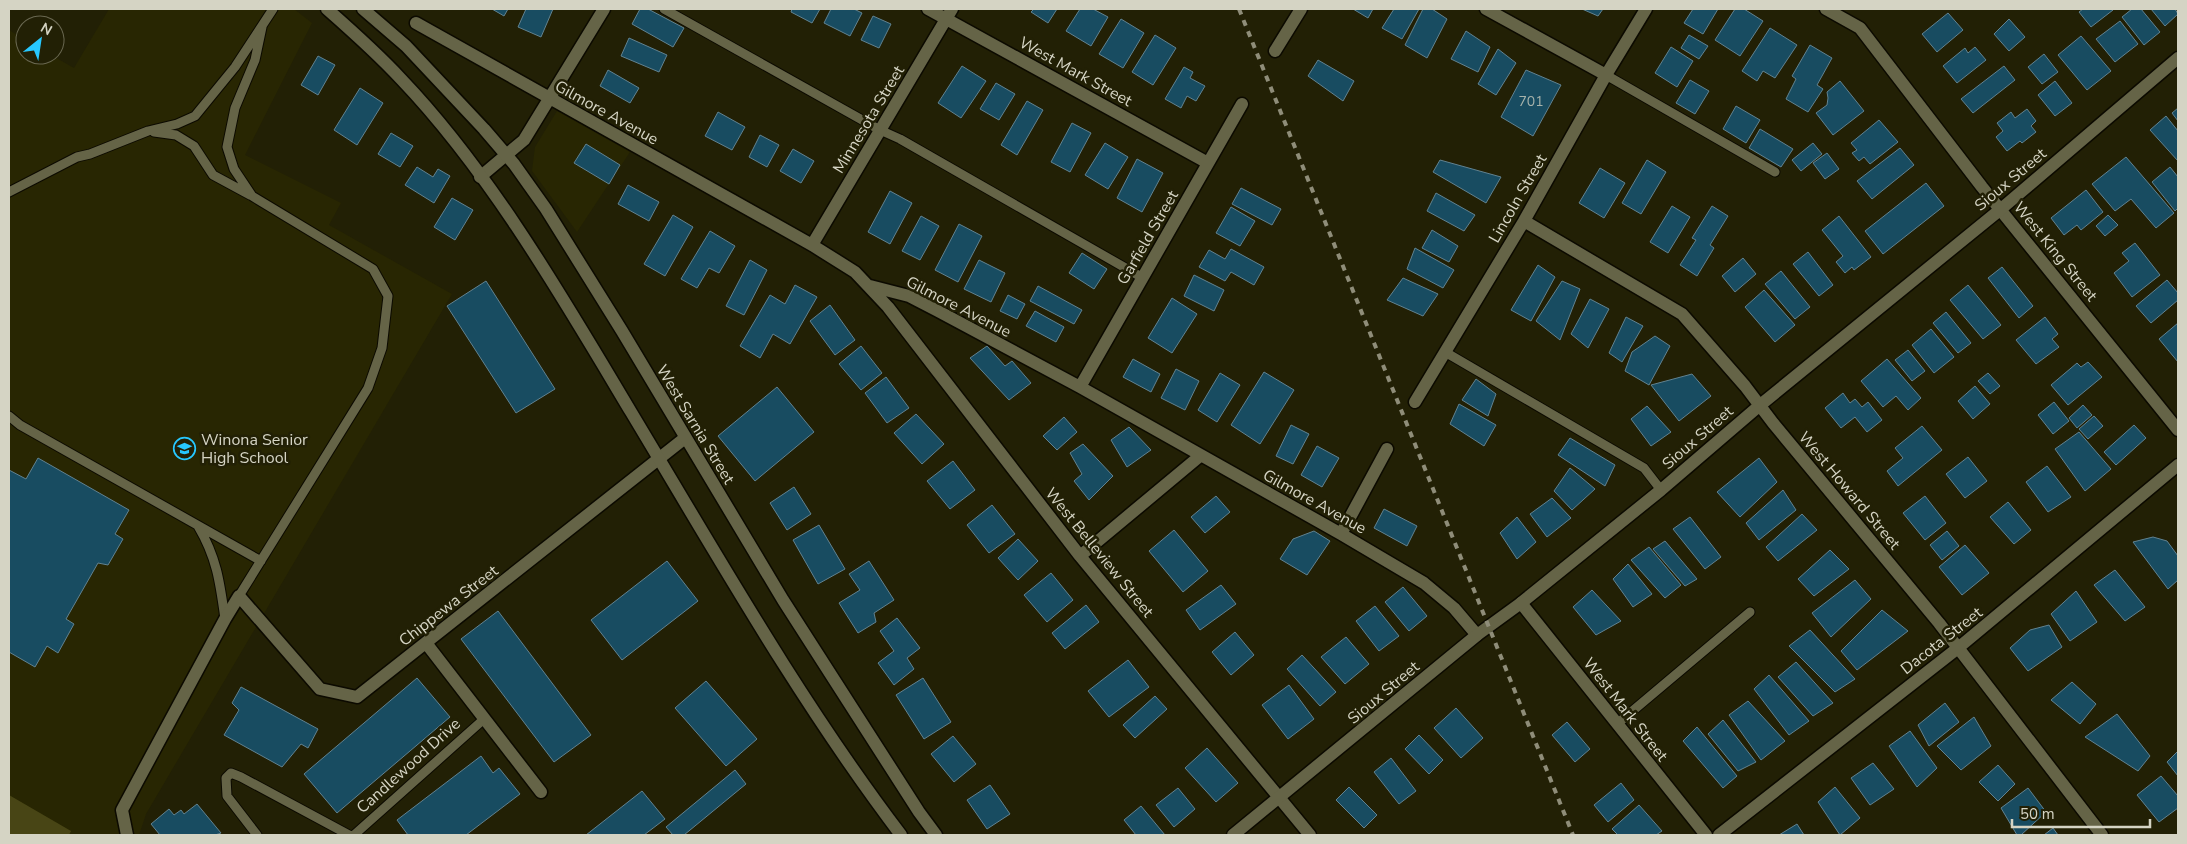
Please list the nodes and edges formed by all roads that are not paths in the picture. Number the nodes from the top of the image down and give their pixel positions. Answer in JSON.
{"nodes":[{"id":1,"x":273,"y":9,"type":"edge"},
{"id":2,"x":327,"y":9,"type":"edge"},
{"id":3,"x":363,"y":9,"type":"edge"},
{"id":4,"x":604,"y":9,"type":"edge"},
{"id":5,"x":664,"y":9,"type":"edge"},
{"id":6,"x":928,"y":9,"type":"edge"},
{"id":7,"x":1301,"y":9,"type":"edge"},
{"id":8,"x":1486,"y":9,"type":"edge"},
{"id":9,"x":1646,"y":9,"type":"edge"},
{"id":10,"x":1826,"y":9,"type":"edge"},
{"id":11,"x":949,"y":14,"type":"edge"},
{"id":12,"x":416,"y":23,"type":"dead end"},
{"id":13,"x":262,"y":27,"type":"junction"},
{"id":14,"x":1275,"y":52,"type":"dead end"},
{"id":15,"x":2178,"y":58,"type":"edge"},
{"id":16,"x":1606,"y":75,"type":"junction"},
{"id":17,"x":551,"y":99,"type":"junction"},
{"id":18,"x":1242,"y":104,"type":"dead end"},
{"id":19,"x":880,"y":130,"type":"junction"},
{"id":20,"x":148,"y":131,"type":"junction"},
{"id":21,"x":506,"y":156,"type":"junction"},
{"id":22,"x":1208,"y":162,"type":"junction"},
{"id":23,"x":1775,"y":172,"type":"dead end"},
{"id":24,"x":480,"y":176,"type":"junction"},
{"id":25,"x":9,"y":192,"type":"edge"},
{"id":26,"x":252,"y":196,"type":"junction"},
{"id":27,"x":2001,"y":209,"type":"junction"},
{"id":28,"x":1524,"y":221,"type":"junction"},
{"id":29,"x":812,"y":245,"type":"junction"},
{"id":30,"x":1142,"y":278,"type":"junction"},
{"id":31,"x":870,"y":286,"type":"junction"},
{"id":32,"x":1445,"y":352,"type":"junction"},
{"id":33,"x":1080,"y":387,"type":"junction"},
{"id":34,"x":1415,"y":402,"type":"dead end"},
{"id":35,"x":1759,"y":406,"type":"junction"},
{"id":36,"x":9,"y":416,"type":"edge"},
{"id":37,"x":2178,"y":430,"type":"edge"},
{"id":38,"x":684,"y":438,"type":"junction"},
{"id":39,"x":1387,"y":450,"type":"dead end"},
{"id":40,"x":1200,"y":456,"type":"junction"},
{"id":41,"x":658,"y":458,"type":"junction"},
{"id":42,"x":2178,"y":465,"type":"edge"},
{"id":43,"x":1661,"y":490,"type":"junction"},
{"id":44,"x":198,"y":526,"type":"junction"},
{"id":45,"x":1341,"y":534,"type":"junction"},
{"id":46,"x":1080,"y":556,"type":"junction"},
{"id":47,"x":261,"y":561,"type":"junction"},
{"id":48,"x":239,"y":596,"type":"junction"},
{"id":49,"x":1521,"y":603,"type":"junction"},
{"id":50,"x":1750,"y":612,"type":"dead end"},
{"id":51,"x":225,"y":619,"type":"junction"},
{"id":52,"x":1477,"y":635,"type":"junction"},
{"id":53,"x":426,"y":643,"type":"junction"},
{"id":54,"x":1958,"y":648,"type":"junction"},
{"id":55,"x":484,"y":719,"type":"junction"},
{"id":56,"x":1617,"y":724,"type":"junction"},
{"id":57,"x":541,"y":792,"type":"dead end"},
{"id":58,"x":1280,"y":798,"type":"junction"},
{"id":59,"x":127,"y":835,"type":"edge"},
{"id":60,"x":257,"y":835,"type":"edge"},
{"id":61,"x":349,"y":835,"type":"edge"},
{"id":62,"x":354,"y":835,"type":"edge"},
{"id":63,"x":901,"y":835,"type":"edge"},
{"id":64,"x":936,"y":835,"type":"edge"},
{"id":65,"x":1233,"y":835,"type":"edge"},
{"id":66,"x":1310,"y":835,"type":"edge"},
{"id":67,"x":1706,"y":835,"type":"edge"},
{"id":68,"x":1719,"y":835,"type":"edge"},
{"id":69,"x":2102,"y":835,"type":"edge"}],
"edges":[{"from":1,"to":13,"type":"lane"},
{"from":2,"to":24,"type":"street"},
{"from":3,"to":21,"type":"street","name":"West Sarnia Street"},
{"from":4,"to":17,"type":"street"},
{"from":5,"to":19,"type":"lane"},
{"from":6,"to":11,"type":"street","name":"West Mark Street"},
{"from":7,"to":14,"type":"street"},
{"from":8,"to":16,"type":"street"},
{"from":9,"to":16,"type":"street","name":"Lincoln Street"},
{"from":10,"to":27,"type":"street","name":"West King Street"},
{"from":11,"to":19,"type":"street","name":"Minnesota Street"},
{"from":11,"to":22,"type":"street","name":"West Mark Street"},
{"from":12,"to":17,"type":"street","name":"Gilmore Avenue"},
{"from":13,"to":20,"type":"lane"},
{"from":13,"to":26,"type":"lane"},
{"from":15,"to":27,"type":"street","name":"Sioux Street"},
{"from":16,"to":23,"type":"lane"},
{"from":16,"to":28,"type":"street","name":"Lincoln Street"},
{"from":17,"to":21,"type":"street"},
{"from":17,"to":29,"type":"street","name":"Gilmore Avenue"},
{"from":18,"to":22,"type":"street","name":"Garfield Street"},
{"from":19,"to":29,"type":"street","name":"Minnesota Street"},
{"from":19,"to":30,"type":"lane"},
{"from":20,"to":25,"type":"lane"},
{"from":20,"to":26,"type":"lane"},
{"from":21,"to":24,"type":"street"},
{"from":21,"to":38,"type":"street","name":"West Sarnia Street"},
{"from":22,"to":30,"type":"street","name":"Garfield Street"},
{"from":24,"to":41,"type":"street"},
{"from":26,"to":47,"type":"lane"},
{"from":27,"to":35,"type":"street","name":"Sioux Street"},
{"from":27,"to":37,"type":"street","name":"West King Street"},
{"from":28,"to":32,"type":"street","name":"Lincoln Street"},
{"from":28,"to":35,"type":"street","name":"West Howard Street"},
{"from":29,"to":31,"type":"street","name":"Gilmore Avenue"},
{"from":30,"to":33,"type":"street","name":"Garfield Street"},
{"from":31,"to":33,"type":"street","name":"Gilmore Avenue"},
{"from":31,"to":46,"type":"street","name":"West Belleview Street"},
{"from":32,"to":34,"type":"street","name":"Lincoln Street"},
{"from":32,"to":43,"type":"lane"},
{"from":33,"to":40,"type":"street","name":"Gilmore Avenue"},
{"from":35,"to":43,"type":"street","name":"Sioux Street"},
{"from":35,"to":54,"type":"street","name":"West Howard Street"},
{"from":36,"to":44,"type":"lane"},
{"from":38,"to":41,"type":"street","name":"Chippewa Street"},
{"from":38,"to":64,"type":"street","name":"West Sarnia Street"},
{"from":39,"to":45,"type":"street"},
{"from":40,"to":45,"type":"street","name":"Gilmore Avenue"},
{"from":40,"to":46,"type":"street"},
{"from":41,"to":53,"type":"street","name":"Chippewa Street"},
{"from":41,"to":63,"type":"street"},
{"from":42,"to":54,"type":"street","name":"Dacota Street"},
{"from":43,"to":49,"type":"street","name":"Sioux Street"},
{"from":44,"to":47,"type":"lane"},
{"from":44,"to":51,"type":"lane"},
{"from":45,"to":52,"type":"street","name":"Gilmore Avenue"},
{"from":46,"to":58,"type":"street","name":"West Belleview Street"},
{"from":47,"to":48,"type":"lane"},
{"from":48,"to":51,"type":"street"},
{"from":48,"to":53,"type":"street","name":"Chippewa Street"},
{"from":49,"to":52,"type":"street","name":"Sioux Street"},
{"from":49,"to":56,"type":"street","name":"West Mark Street"},
{"from":50,"to":56,"type":"lane"},
{"from":51,"to":59,"type":"street"},
{"from":52,"to":58,"type":"street","name":"Sioux Street"},
{"from":53,"to":55,"type":"street","name":"Candlewood Drive"},
{"from":54,"to":68,"type":"street","name":"Dacota Street"},
{"from":54,"to":69,"type":"street","name":"West Howard Street"},
{"from":55,"to":57,"type":"street","name":"Candlewood Drive"},
{"from":55,"to":62,"type":"lane","name":"Candlewood Drive"},
{"from":56,"to":67,"type":"street","name":"West Mark Street"},
{"from":58,"to":65,"type":"street","name":"Sioux Street"},
{"from":58,"to":66,"type":"street","name":"West Belleview Street"},
{"from":60,"to":61,"type":"lane"}]}
